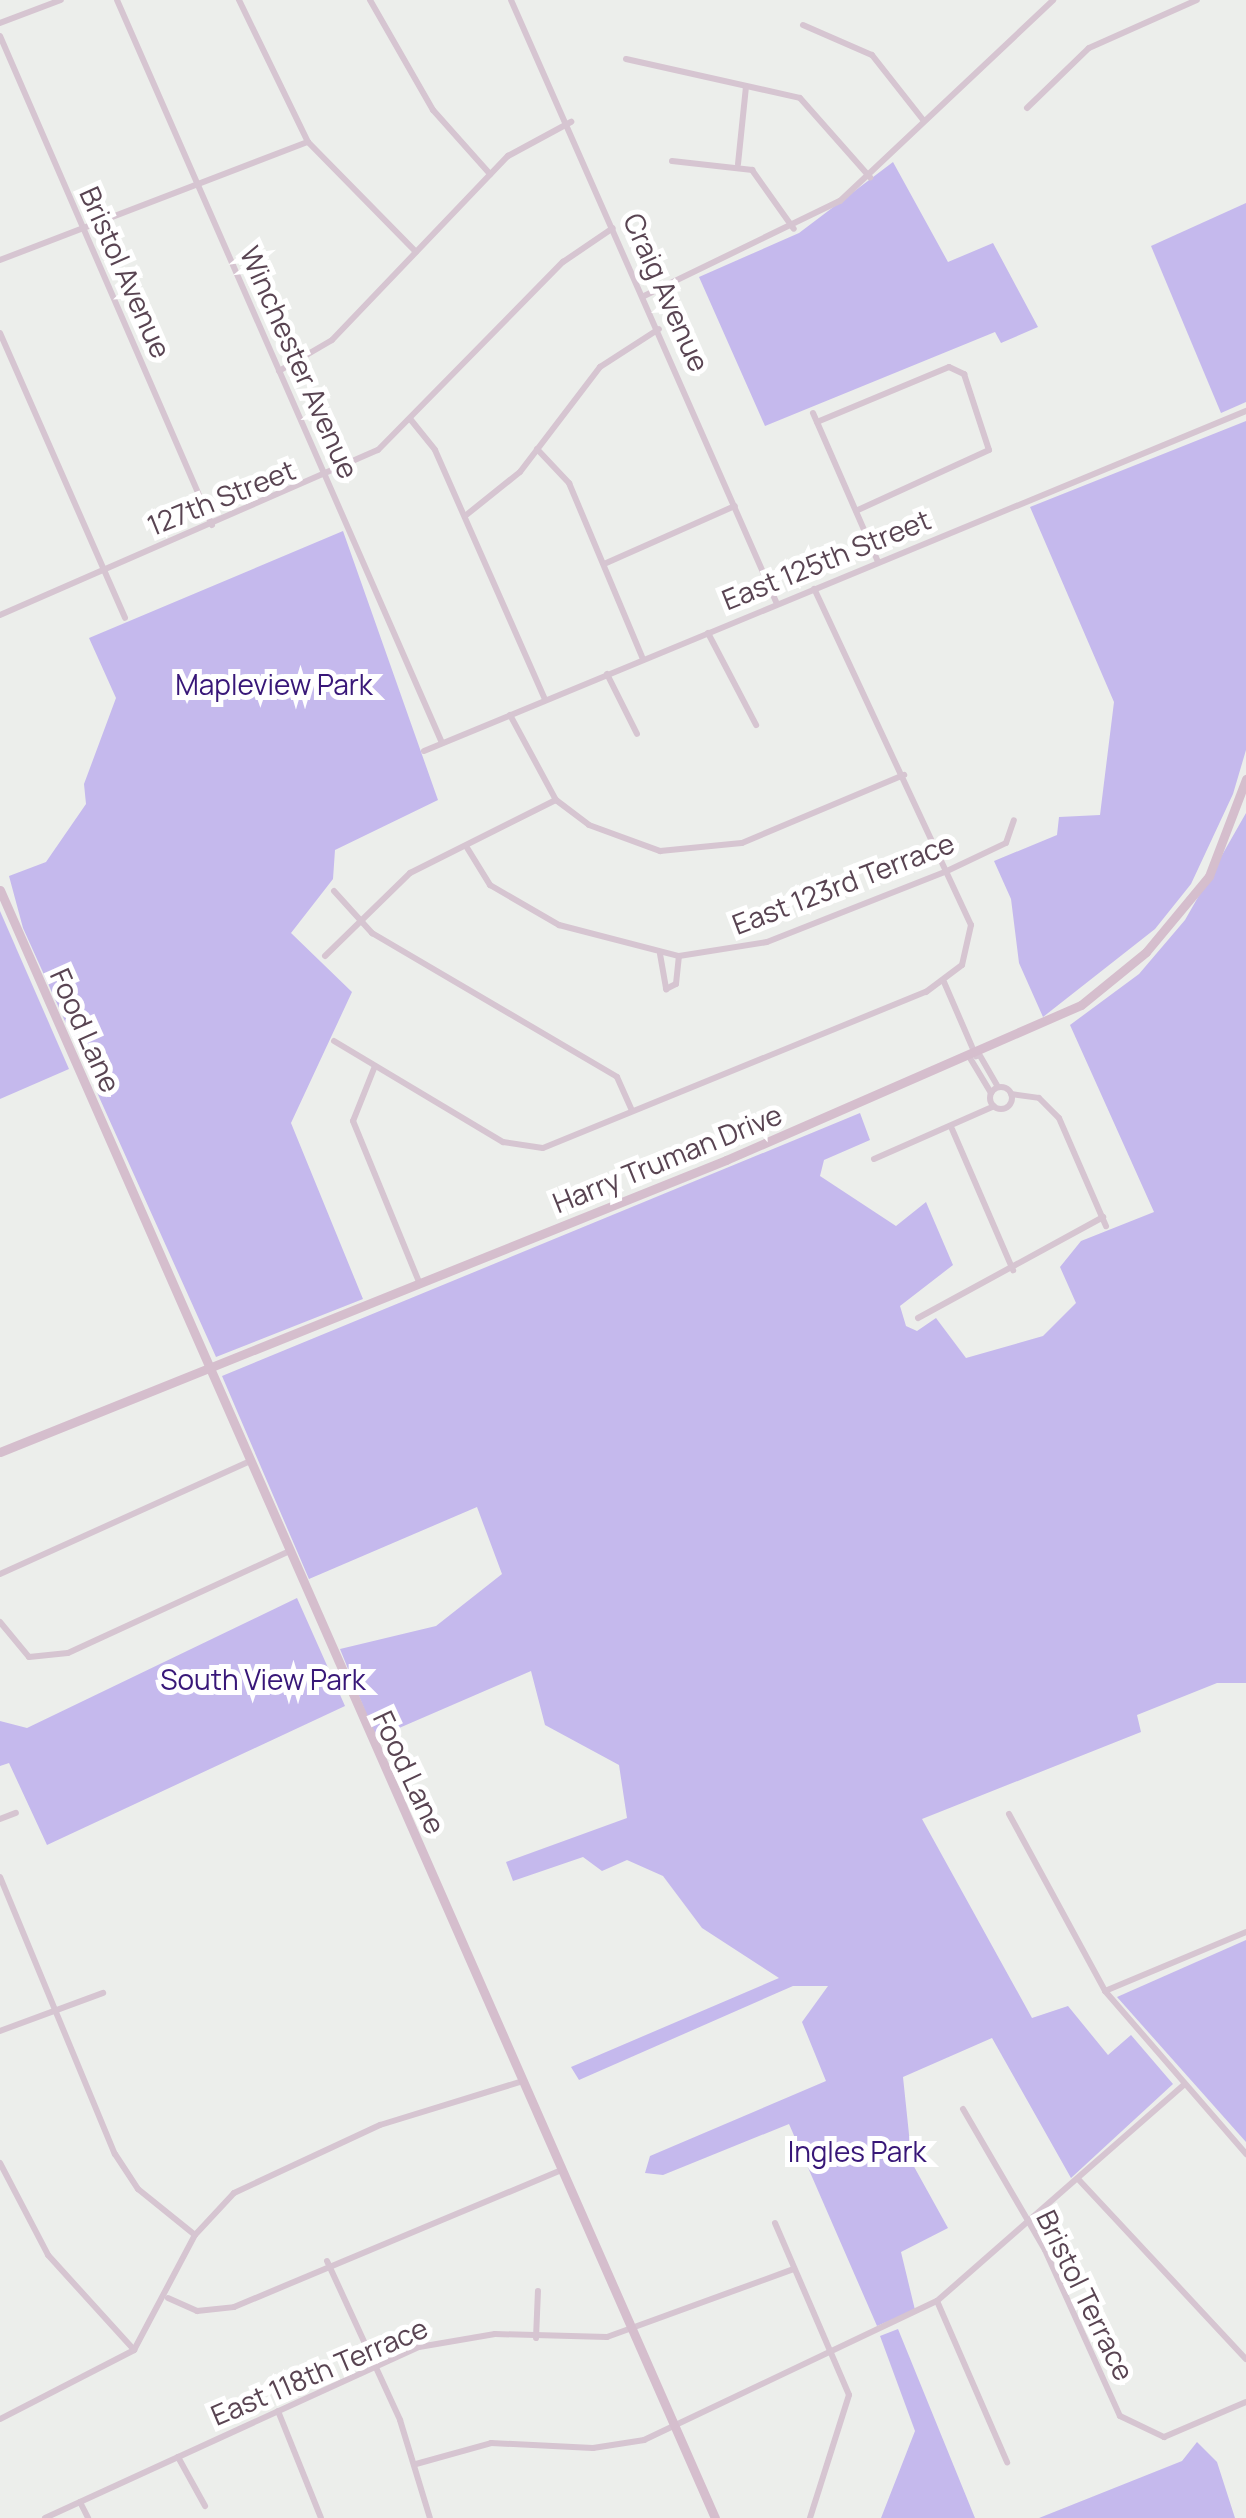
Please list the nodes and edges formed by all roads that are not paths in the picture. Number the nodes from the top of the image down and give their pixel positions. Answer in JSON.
{"nodes":[{"id":1,"x":61,"y":0,"type":"edge"},
{"id":2,"x":116,"y":0,"type":"edge"},
{"id":3,"x":239,"y":0,"type":"edge"},
{"id":4,"x":370,"y":0,"type":"edge"},
{"id":5,"x":511,"y":0,"type":"edge"},
{"id":6,"x":1053,"y":0,"type":"edge"},
{"id":7,"x":1197,"y":0,"type":"edge"},
{"id":8,"x":0,"y":23,"type":"edge"},
{"id":9,"x":803,"y":24,"type":"dead end"},
{"id":10,"x":0,"y":36,"type":"edge"},
{"id":11,"x":626,"y":59,"type":"dead end"},
{"id":12,"x":746,"y":87,"type":"junction"},
{"id":13,"x":1027,"y":108,"type":"dead end"},
{"id":14,"x":924,"y":121,"type":"junction"},
{"id":15,"x":570,"y":122,"type":"junction"},
{"id":16,"x":308,"y":142,"type":"junction"},
{"id":17,"x":672,"y":161,"type":"dead end"},
{"id":18,"x":738,"y":164,"type":"junction"},
{"id":19,"x":490,"y":174,"type":"junction"},
{"id":20,"x":870,"y":177,"type":"junction"},
{"id":21,"x":199,"y":188,"type":"junction"},
{"id":22,"x":613,"y":228,"type":"junction"},
{"id":23,"x":794,"y":229,"type":"junction"},
{"id":24,"x":85,"y":234,"type":"junction"},
{"id":25,"x":416,"y":252,"type":"junction"},
{"id":26,"x":0,"y":260,"type":"edge"},
{"id":27,"x":644,"y":296,"type":"junction"},
{"id":28,"x":658,"y":330,"type":"junction"},
{"id":29,"x":0,"y":332,"type":"edge"},
{"id":30,"x":279,"y":371,"type":"junction"},
{"id":31,"x":1246,"y":412,"type":"edge"},
{"id":32,"x":813,"y":413,"type":"dead end"},
{"id":33,"x":411,"y":420,"type":"junction"},
{"id":34,"x":817,"y":422,"type":"junction"},
{"id":35,"x":537,"y":449,"type":"junction"},
{"id":36,"x":326,"y":478,"type":"junction"},
{"id":37,"x":736,"y":506,"type":"junction"},
{"id":38,"x":856,"y":511,"type":"junction"},
{"id":39,"x":465,"y":516,"type":"junction"},
{"id":40,"x":212,"y":526,"type":"junction"},
{"id":41,"x":878,"y":562,"type":"junction"},
{"id":42,"x":603,"y":564,"type":"junction"},
{"id":43,"x":104,"y":570,"type":"junction"},
{"id":44,"x":814,"y":589,"type":"junction"},
{"id":45,"x":778,"y":604,"type":"junction"},
{"id":46,"x":0,"y":615,"type":"edge"},
{"id":47,"x":125,"y":618,"type":"dead end"},
{"id":48,"x":707,"y":633,"type":"junction"},
{"id":49,"x":643,"y":659,"type":"junction"},
{"id":50,"x":607,"y":674,"type":"junction"},
{"id":51,"x":545,"y":699,"type":"junction"},
{"id":52,"x":510,"y":714,"type":"junction"},
{"id":53,"x":756,"y":725,"type":"dead end"},
{"id":54,"x":637,"y":734,"type":"dead end"},
{"id":55,"x":442,"y":743,"type":"junction"},
{"id":56,"x":424,"y":751,"type":"dead end"},
{"id":57,"x":904,"y":776,"type":"junction"},
{"id":58,"x":1246,"y":780,"type":"edge"},
{"id":59,"x":556,"y":800,"type":"junction"},
{"id":60,"x":1014,"y":820,"type":"dead end"},
{"id":61,"x":466,"y":846,"type":"junction"},
{"id":62,"x":946,"y":871,"type":"junction"},
{"id":63,"x":0,"y":890,"type":"edge"},
{"id":64,"x":334,"y":890,"type":"dead end"},
{"id":65,"x":356,"y":920,"type":"junction"},
{"id":66,"x":660,"y":954,"type":"junction"},
{"id":67,"x":325,"y":956,"type":"dead end"},
{"id":68,"x":679,"y":956,"type":"junction"},
{"id":69,"x":944,"y":982,"type":"junction"},
{"id":70,"x":334,"y":1041,"type":"dead end"},
{"id":71,"x":975,"y":1056,"type":"junction"},
{"id":72,"x":375,"y":1066,"type":"junction"},
{"id":73,"x":994,"y":1090,"type":"junction"},
{"id":74,"x":1011,"y":1094,"type":"junction"},
{"id":75,"x":994,"y":1106,"type":"junction"},
{"id":76,"x":632,"y":1111,"type":"junction"},
{"id":77,"x":952,"y":1129,"type":"junction"},
{"id":78,"x":874,"y":1159,"type":"dead end"},
{"id":79,"x":1104,"y":1216,"type":"junction"},
{"id":80,"x":1106,"y":1226,"type":"dead end"},
{"id":81,"x":1013,"y":1270,"type":"junction"},
{"id":82,"x":419,"y":1282,"type":"junction"},
{"id":83,"x":918,"y":1318,"type":"dead end"},
{"id":84,"x":208,"y":1367,"type":"junction"},
{"id":85,"x":0,"y":1452,"type":"edge"},
{"id":86,"x":250,"y":1461,"type":"junction"},
{"id":87,"x":290,"y":1551,"type":"junction"},
{"id":88,"x":0,"y":1574,"type":"edge"},
{"id":89,"x":0,"y":1622,"type":"edge"},
{"id":90,"x":16,"y":1813,"type":"dead end"},
{"id":91,"x":1009,"y":1814,"type":"dead end"},
{"id":92,"x":0,"y":1820,"type":"edge"},
{"id":93,"x":0,"y":1877,"type":"edge"},
{"id":94,"x":1246,"y":1932,"type":"edge"},
{"id":95,"x":1105,"y":1991,"type":"junction"},
{"id":96,"x":103,"y":1993,"type":"dead end"},
{"id":97,"x":59,"y":2012,"type":"junction"},
{"id":98,"x":0,"y":2031,"type":"edge"},
{"id":99,"x":524,"y":2080,"type":"junction"},
{"id":100,"x":1183,"y":2086,"type":"junction"},
{"id":101,"x":963,"y":2109,"type":"dead end"},
{"id":102,"x":1246,"y":2154,"type":"edge"},
{"id":103,"x":0,"y":2162,"type":"edge"},
{"id":104,"x":563,"y":2170,"type":"junction"},
{"id":105,"x":1079,"y":2180,"type":"junction"},
{"id":106,"x":1026,"y":2220,"type":"junction"},
{"id":107,"x":775,"y":2223,"type":"dead end"},
{"id":108,"x":194,"y":2235,"type":"junction"},
{"id":109,"x":327,"y":2262,"type":"junction"},
{"id":110,"x":794,"y":2269,"type":"junction"},
{"id":111,"x":538,"y":2291,"type":"dead end"},
{"id":112,"x":168,"y":2298,"type":"junction"},
{"id":113,"x":937,"y":2301,"type":"junction"},
{"id":114,"x":632,"y":2329,"type":"junction"},
{"id":115,"x":536,"y":2338,"type":"junction"},
{"id":116,"x":134,"y":2350,"type":"junction"},
{"id":117,"x":830,"y":2351,"type":"junction"},
{"id":118,"x":1246,"y":2359,"type":"edge"},
{"id":119,"x":376,"y":2366,"type":"junction"},
{"id":120,"x":1246,"y":2402,"type":"edge"},
{"id":121,"x":278,"y":2411,"type":"junction"},
{"id":122,"x":0,"y":2419,"type":"edge"},
{"id":123,"x":675,"y":2426,"type":"junction"},
{"id":124,"x":178,"y":2457,"type":"junction"},
{"id":125,"x":1006,"y":2462,"type":"dead end"},
{"id":126,"x":416,"y":2464,"type":"junction"},
{"id":127,"x":80,"y":2502,"type":"junction"},
{"id":128,"x":205,"y":2506,"type":"dead end"},
{"id":129,"x":45,"y":2518,"type":"edge"},
{"id":130,"x":88,"y":2518,"type":"edge"},
{"id":131,"x":321,"y":2518,"type":"edge"},
{"id":132,"x":430,"y":2518,"type":"edge"},
{"id":133,"x":716,"y":2518,"type":"edge"},
{"id":134,"x":810,"y":2518,"type":"edge"}],
"edges":[{"from":1,"to":8,"type":"street"},
{"from":2,"to":21,"type":"street","name":"Winchester Avenue"},
{"from":3,"to":16,"type":"street"},
{"from":4,"to":19,"type":"street"},
{"from":5,"to":15,"type":"street","name":"Craig Avenue"},
{"from":6,"to":14,"type":"street"},
{"from":7,"to":13,"type":"street"},
{"from":9,"to":14,"type":"street"},
{"from":10,"to":24,"type":"street","name":"Bristol Avenue"},
{"from":11,"to":12,"type":"street"},
{"from":12,"to":18,"type":"street"},
{"from":12,"to":20,"type":"street"},
{"from":14,"to":20,"type":"street"},
{"from":15,"to":19,"type":"street"},
{"from":15,"to":22,"type":"street","name":"Craig Avenue"},
{"from":16,"to":21,"type":"street"},
{"from":16,"to":25,"type":"street"},
{"from":17,"to":18,"type":"street"},
{"from":18,"to":23,"type":"street"},
{"from":19,"to":25,"type":"street"},
{"from":20,"to":23,"type":"street"},
{"from":21,"to":24,"type":"street"},
{"from":21,"to":30,"type":"street","name":"Winchester Avenue"},
{"from":22,"to":27,"type":"street","name":"Craig Avenue"},
{"from":22,"to":33,"type":"street","name":"127th Street"},
{"from":23,"to":27,"type":"street"},
{"from":24,"to":26,"type":"street"},
{"from":24,"to":40,"type":"street","name":"Bristol Avenue"},
{"from":25,"to":30,"type":"street"},
{"from":27,"to":28,"type":"street","name":"Craig Avenue"},
{"from":28,"to":35,"type":"street"},
{"from":28,"to":37,"type":"street","name":"Craig Avenue"},
{"from":29,"to":43,"type":"street"},
{"from":30,"to":36,"type":"street","name":"Winchester Avenue"},
{"from":31,"to":41,"type":"street","name":"East 125th Street"},
{"from":32,"to":34,"type":"street"},
{"from":33,"to":36,"type":"street","name":"127th Street"},
{"from":33,"to":39,"type":"street"},
{"from":34,"to":38,"type":"street"},
{"from":34,"to":38,"type":"street"},
{"from":35,"to":39,"type":"street"},
{"from":35,"to":42,"type":"street"},
{"from":36,"to":40,"type":"street","name":"127th Street"},
{"from":36,"to":55,"type":"street","name":"Winchester Avenue"},
{"from":37,"to":42,"type":"street"},
{"from":37,"to":45,"type":"street","name":"Craig Avenue"},
{"from":38,"to":41,"type":"street"},
{"from":39,"to":51,"type":"street"},
{"from":40,"to":43,"type":"street","name":"127th Street"},
{"from":41,"to":44,"type":"street","name":"East 125th Street"},
{"from":42,"to":49,"type":"street"},
{"from":43,"to":46,"type":"street","name":"127th Street"},
{"from":43,"to":47,"type":"street"},
{"from":44,"to":45,"type":"street","name":"East 125th Street"},
{"from":44,"to":57,"type":"street"},
{"from":45,"to":48,"type":"street","name":"East 125th Street"},
{"from":48,"to":49,"type":"street","name":"East 125th Street"},
{"from":48,"to":53,"type":"street"},
{"from":49,"to":50,"type":"street","name":"East 125th Street"},
{"from":50,"to":51,"type":"street","name":"East 125th Street"},
{"from":50,"to":54,"type":"street"},
{"from":51,"to":52,"type":"street","name":"East 125th Street"},
{"from":52,"to":55,"type":"street","name":"East 125th Street"},
{"from":52,"to":59,"type":"street"},
{"from":55,"to":56,"type":"street","name":"East 125th Street"},
{"from":57,"to":59,"type":"street"},
{"from":57,"to":62,"type":"street"},
{"from":58,"to":71,"type":"street","name":"Harry Truman Drive"},
{"from":59,"to":61,"type":"street"},
{"from":60,"to":62,"type":"street","name":"East 123rd Terrace"},
{"from":61,"to":65,"type":"street"},
{"from":61,"to":66,"type":"street","name":"East 123rd Terrace"},
{"from":62,"to":68,"type":"street","name":"East 123rd Terrace"},
{"from":62,"to":69,"type":"street"},
{"from":63,"to":84,"type":"street","name":"Food Lane"},
{"from":64,"to":65,"type":"street"},
{"from":65,"to":67,"type":"street"},
{"from":65,"to":76,"type":"street"},
{"from":66,"to":68,"type":"street","name":"East 123rd Terrace"},
{"from":66,"to":68,"type":"street"},
{"from":69,"to":71,"type":"street"},
{"from":69,"to":76,"type":"street"},
{"from":70,"to":72,"type":"street"},
{"from":71,"to":73,"type":"street"},
{"from":71,"to":82,"type":"street","name":"Harry Truman Drive"},
{"from":72,"to":76,"type":"street"},
{"from":72,"to":82,"type":"street"},
{"from":73,"to":74,"type":"street"},
{"from":73,"to":75,"type":"street"},
{"from":74,"to":75,"type":"street"},
{"from":74,"to":79,"type":"street"},
{"from":75,"to":77,"type":"street"},
{"from":77,"to":78,"type":"street"},
{"from":77,"to":81,"type":"street"},
{"from":79,"to":80,"type":"street"},
{"from":79,"to":81,"type":"street"},
{"from":81,"to":83,"type":"street"},
{"from":82,"to":84,"type":"street","name":"Harry Truman Drive"},
{"from":84,"to":85,"type":"street","name":"Harry Truman Drive"},
{"from":84,"to":86,"type":"street","name":"Food Lane"},
{"from":86,"to":87,"type":"street","name":"Food Lane"},
{"from":86,"to":88,"type":"street"},
{"from":87,"to":89,"type":"street"},
{"from":87,"to":99,"type":"street","name":"Food Lane"},
{"from":90,"to":92,"type":"street"},
{"from":91,"to":95,"type":"street"},
{"from":93,"to":97,"type":"street"},
{"from":94,"to":95,"type":"street"},
{"from":95,"to":100,"type":"street"},
{"from":96,"to":97,"type":"street"},
{"from":97,"to":98,"type":"street"},
{"from":97,"to":108,"type":"street"},
{"from":99,"to":104,"type":"street","name":"Food Lane"},
{"from":99,"to":108,"type":"street"},
{"from":100,"to":102,"type":"street"},
{"from":100,"to":105,"type":"street"},
{"from":101,"to":106,"type":"street","name":"Bristol Terrace"},
{"from":103,"to":116,"type":"street"},
{"from":104,"to":109,"type":"street"},
{"from":104,"to":114,"type":"street","name":"Food Lane"},
{"from":105,"to":106,"type":"street"},
{"from":105,"to":118,"type":"street"},
{"from":106,"to":113,"type":"street"},
{"from":106,"to":120,"type":"street","name":"Bristol Terrace"},
{"from":107,"to":110,"type":"street"},
{"from":108,"to":112,"type":"street"},
{"from":109,"to":112,"type":"street"},
{"from":109,"to":119,"type":"street"},
{"from":110,"to":114,"type":"street","name":"East 118th Terrace"},
{"from":110,"to":117,"type":"street"},
{"from":111,"to":115,"type":"street"},
{"from":112,"to":116,"type":"street"},
{"from":113,"to":117,"type":"street"},
{"from":113,"to":125,"type":"street"},
{"from":114,"to":115,"type":"street","name":"East 118th Terrace"},
{"from":114,"to":123,"type":"street","name":"Food Lane"},
{"from":115,"to":119,"type":"street","name":"East 118th Terrace"},
{"from":116,"to":122,"type":"street"},
{"from":117,"to":123,"type":"street"},
{"from":117,"to":134,"type":"street"},
{"from":119,"to":121,"type":"street","name":"East 118th Terrace"},
{"from":119,"to":126,"type":"street"},
{"from":121,"to":124,"type":"street","name":"East 118th Terrace"},
{"from":121,"to":131,"type":"street"},
{"from":123,"to":126,"type":"street"},
{"from":123,"to":133,"type":"street","name":"Food Lane"},
{"from":124,"to":127,"type":"street","name":"East 118th Terrace"},
{"from":124,"to":128,"type":"street"},
{"from":126,"to":132,"type":"street"},
{"from":127,"to":129,"type":"street","name":"East 118th Terrace"},
{"from":127,"to":130,"type":"street"}]}
